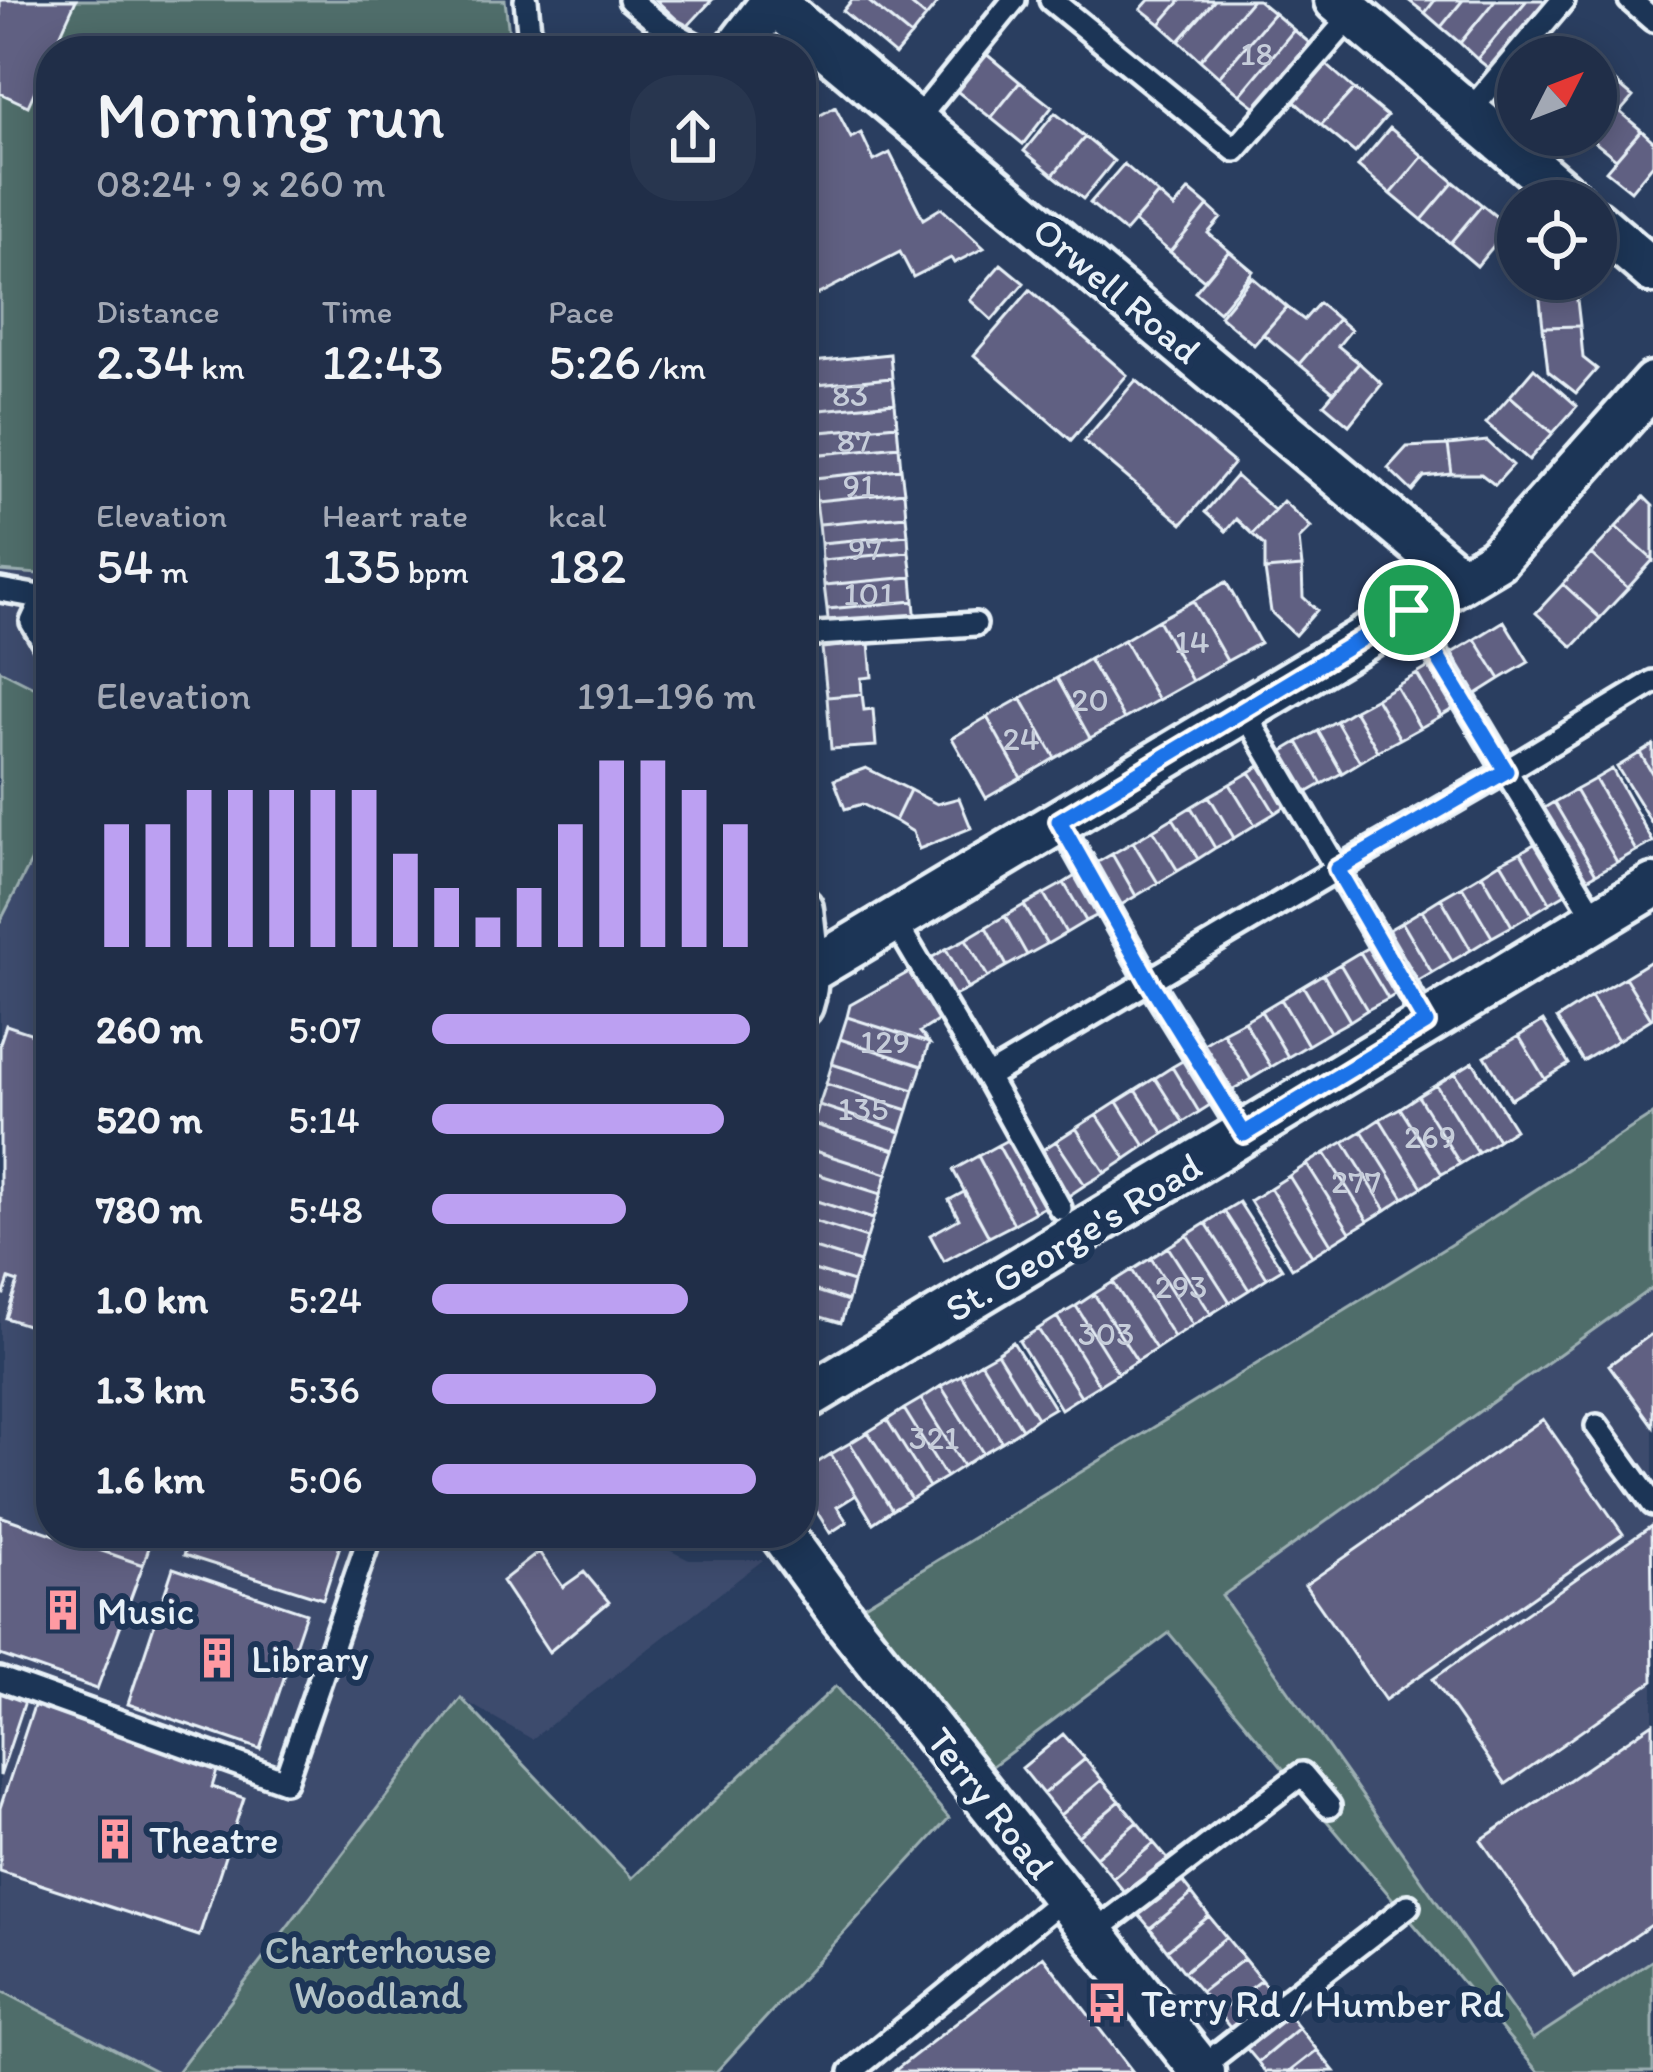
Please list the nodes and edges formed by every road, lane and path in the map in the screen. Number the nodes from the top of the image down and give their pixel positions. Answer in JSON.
{"nodes":[{"id":1,"x":526,"y":0,"type":"edge"},
{"id":2,"x":630,"y":0,"type":"edge"},
{"id":3,"x":1014,"y":0,"type":"edge"},
{"id":4,"x":1051,"y":0,"type":"edge"},
{"id":5,"x":1563,"y":0,"type":"edge"},
{"id":6,"x":1630,"y":0,"type":"edge"},
{"id":7,"x":773,"y":1,"type":"edge"},
{"id":8,"x":1344,"y":7,"type":"edge"},
{"id":9,"x":1653,"y":20,"type":"edge"},
{"id":10,"x":530,"y":36,"type":"edge"},
{"id":11,"x":679,"y":36,"type":"edge"},
{"id":12,"x":746,"y":36,"type":"edge"},
{"id":13,"x":814,"y":36,"type":"edge"},
{"id":14,"x":816,"y":38,"type":"edge"},
{"id":15,"x":1468,"y":112,"type":"junction"},
{"id":16,"x":915,"y":122,"type":"junction"},
{"id":17,"x":1547,"y":180,"type":"edge"},
{"id":18,"x":1617,"y":240,"type":"edge"},
{"id":19,"x":1653,"y":271,"type":"edge"},
{"id":20,"x":1653,"y":384,"type":"edge"},
{"id":21,"x":1461,"y":579,"type":"junction"},
{"id":22,"x":0,"y":590,"type":"edge"},
{"id":23,"x":36,"y":596,"type":"edge"},
{"id":24,"x":1409,"y":610,"type":"junction"},
{"id":25,"x":975,"y":624,"type":"dead end"},
{"id":26,"x":816,"y":634,"type":"edge"},
{"id":27,"x":1653,"y":682,"type":"edge"},
{"id":28,"x":1243,"y":710,"type":"junction"},
{"id":29,"x":1506,"y":771,"type":"junction"},
{"id":30,"x":1059,"y":821,"type":"junction"},
{"id":31,"x":1337,"y":869,"type":"junction"},
{"id":32,"x":1653,"y":886,"type":"edge"},
{"id":33,"x":893,"y":920,"type":"junction"},
{"id":34,"x":1597,"y":920,"type":"junction"},
{"id":35,"x":816,"y":979,"type":"edge"},
{"id":36,"x":1149,"y":981,"type":"junction"},
{"id":37,"x":1426,"y":1023,"type":"junction"},
{"id":38,"x":987,"y":1077,"type":"junction"},
{"id":39,"x":1244,"y":1134,"type":"junction"},
{"id":40,"x":1060,"y":1208,"type":"dead end"},
{"id":41,"x":816,"y":1392,"type":"edge"},
{"id":42,"x":1598,"y":1426,"type":"dead end"},
{"id":43,"x":1653,"y":1504,"type":"edge"},
{"id":44,"x":366,"y":1548,"type":"edge"},
{"id":45,"x":792,"y":1548,"type":"edge"},
{"id":46,"x":0,"y":1679,"type":"edge"},
{"id":47,"x":1329,"y":1805,"type":"dead end"},
{"id":48,"x":1065,"y":1897,"type":"junction"},
{"id":49,"x":1408,"y":1906,"type":"dead end"},
{"id":50,"x":1093,"y":1934,"type":"junction"},
{"id":51,"x":1202,"y":2070,"type":"edge"},
{"id":52,"x":851,"y":2072,"type":"edge"}],
"edges":[{"from":1,"to":10,"type":"lane"},
{"from":2,"to":11,"type":"lane"},
{"from":3,"to":16,"type":"lane"},
{"from":4,"to":8,"type":"lane"},
{"from":5,"to":15,"type":"lane"},
{"from":6,"to":9,"type":"lane"},
{"from":7,"to":12,"type":"street"},
{"from":7,"to":13,"type":"street","name":"Orwell Road"},
{"from":8,"to":15,"type":"street"},
{"from":14,"to":16,"type":"street","name":"Orwell Road"},
{"from":15,"to":17,"type":"street"},
{"from":16,"to":21,"type":"street","name":"Orwell Road"},
{"from":18,"to":19,"type":"street"},
{"from":20,"to":21,"type":"street"},
{"from":21,"to":24,"type":"street"},
{"from":22,"to":23,"type":"lane"},
{"from":24,"to":28,"type":"street"},
{"from":24,"to":29,"type":"lane"},
{"from":25,"to":26,"type":"lane"},
{"from":27,"to":29,"type":"lane"},
{"from":28,"to":30,"type":"street"},
{"from":28,"to":31,"type":"lane"},
{"from":29,"to":31,"type":"lane"},
{"from":29,"to":34,"type":"lane"},
{"from":30,"to":33,"type":"street"},
{"from":30,"to":36,"type":"lane"},
{"from":31,"to":36,"type":"lane"},
{"from":31,"to":37,"type":"lane"},
{"from":32,"to":34,"type":"street","name":"St. George's Road"},
{"from":33,"to":35,"type":"street"},
{"from":33,"to":38,"type":"lane"},
{"from":34,"to":37,"type":"street","name":"St. George's Road"},
{"from":36,"to":38,"type":"lane"},
{"from":36,"to":39,"type":"lane"},
{"from":37,"to":39,"type":"street","name":"St. George's Road"},
{"from":38,"to":40,"type":"lane"},
{"from":39,"to":41,"type":"street","name":"St. George's Road"},
{"from":42,"to":43,"type":"lane"},
{"from":44,"to":46,"type":"lane"},
{"from":45,"to":48,"type":"street","name":"Terry Road"},
{"from":47,"to":50,"type":"lane"},
{"from":48,"to":50,"type":"street","name":"Terry Road"},
{"from":48,"to":52,"type":"lane"},
{"from":49,"to":51,"type":"lane"},
{"from":50,"to":51,"type":"street","name":"Terry Road"}]}
